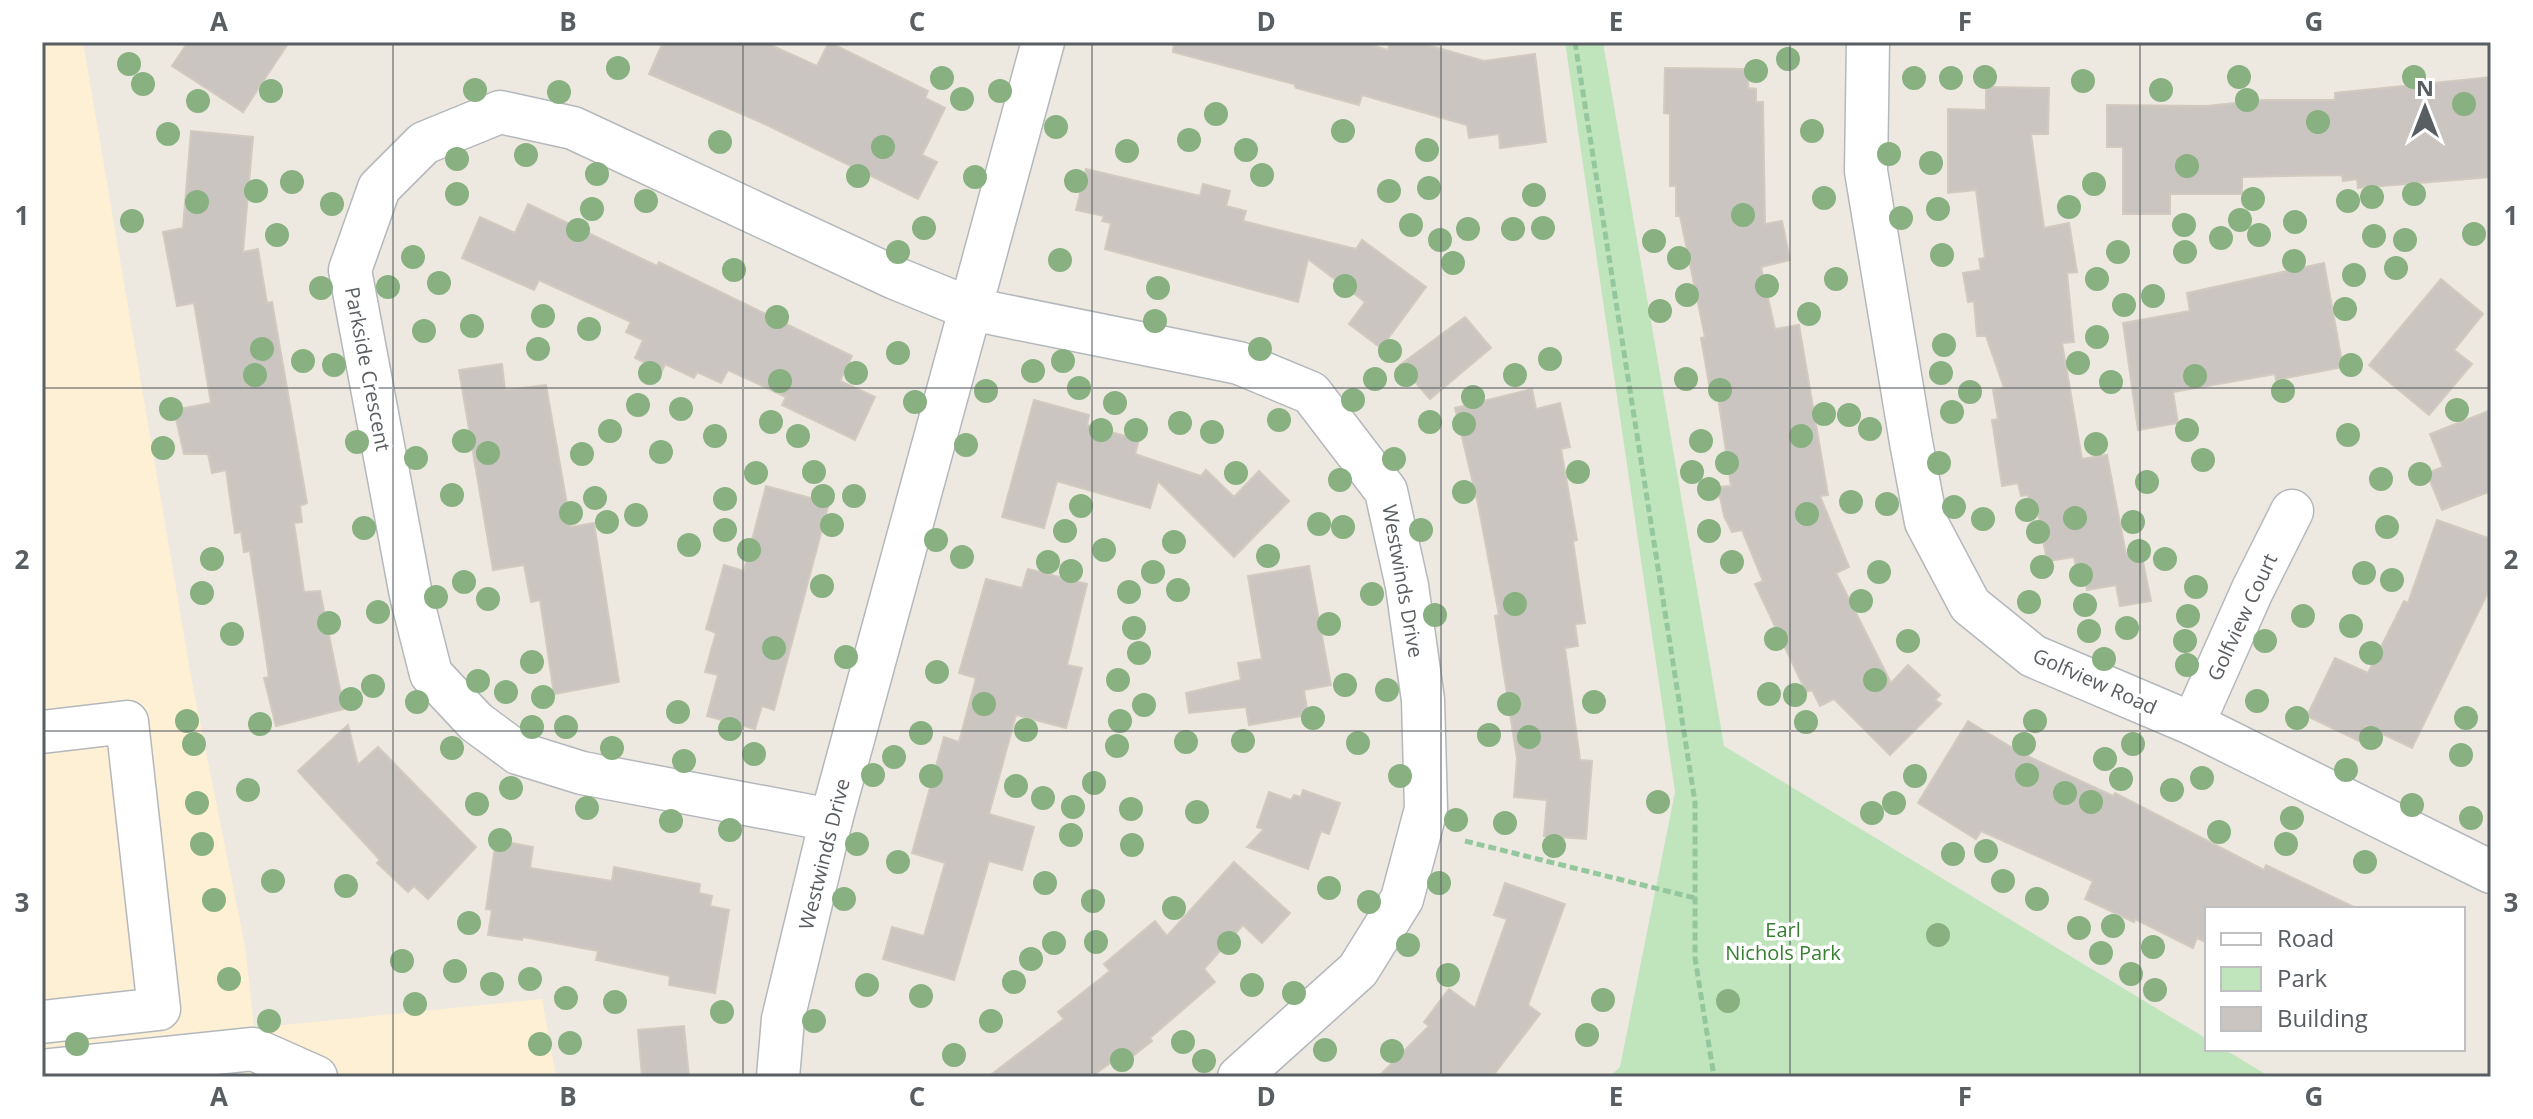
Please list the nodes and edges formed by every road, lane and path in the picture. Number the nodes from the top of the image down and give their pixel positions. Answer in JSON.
{"nodes":[{"id":1,"x":1043,"y":42,"type":"edge"},
{"id":2,"x":1575,"y":42,"type":"edge"},
{"id":3,"x":1868,"y":42,"type":"edge"},
{"id":4,"x":971,"y":309,"type":"junction"},
{"id":5,"x":2292,"y":511,"type":"dead end"},
{"id":6,"x":2193,"y":724,"type":"junction"},
{"id":7,"x":42,"y":732,"type":"edge"},
{"id":8,"x":831,"y":820,"type":"junction"},
{"id":9,"x":1465,"y":841,"type":"dead end"},
{"id":10,"x":2491,"y":872,"type":"edge"},
{"id":11,"x":1695,"y":898,"type":"junction"},
{"id":12,"x":42,"y":1022,"type":"edge"},
{"id":13,"x":42,"y":1071,"type":"edge"},
{"id":14,"x":316,"y":1077,"type":"edge"},
{"id":15,"x":778,"y":1077,"type":"edge"},
{"id":16,"x":1239,"y":1077,"type":"edge"},
{"id":17,"x":1714,"y":1077,"type":"edge"}],
"edges":[{"from":1,"to":4,"type":"street","name":"Westwinds Drive"},
{"from":2,"to":11,"type":"path"},
{"from":3,"to":6,"type":"street","name":"Golfview Road"},
{"from":4,"to":8,"type":"street","name":"Westwinds Drive"},
{"from":4,"to":8,"type":"street","name":"Parkside Crescent"},
{"from":4,"to":16,"type":"street","name":"Westwinds Drive"},
{"from":5,"to":6,"type":"street","name":"Golfview Court"},
{"from":6,"to":10,"type":"street","name":"Golfview Road"},
{"from":7,"to":12,"type":"street"},
{"from":8,"to":15,"type":"street","name":"Westwinds Drive"},
{"from":9,"to":11,"type":"path"},
{"from":11,"to":17,"type":"path"},
{"from":13,"to":14,"type":"street"}]}
